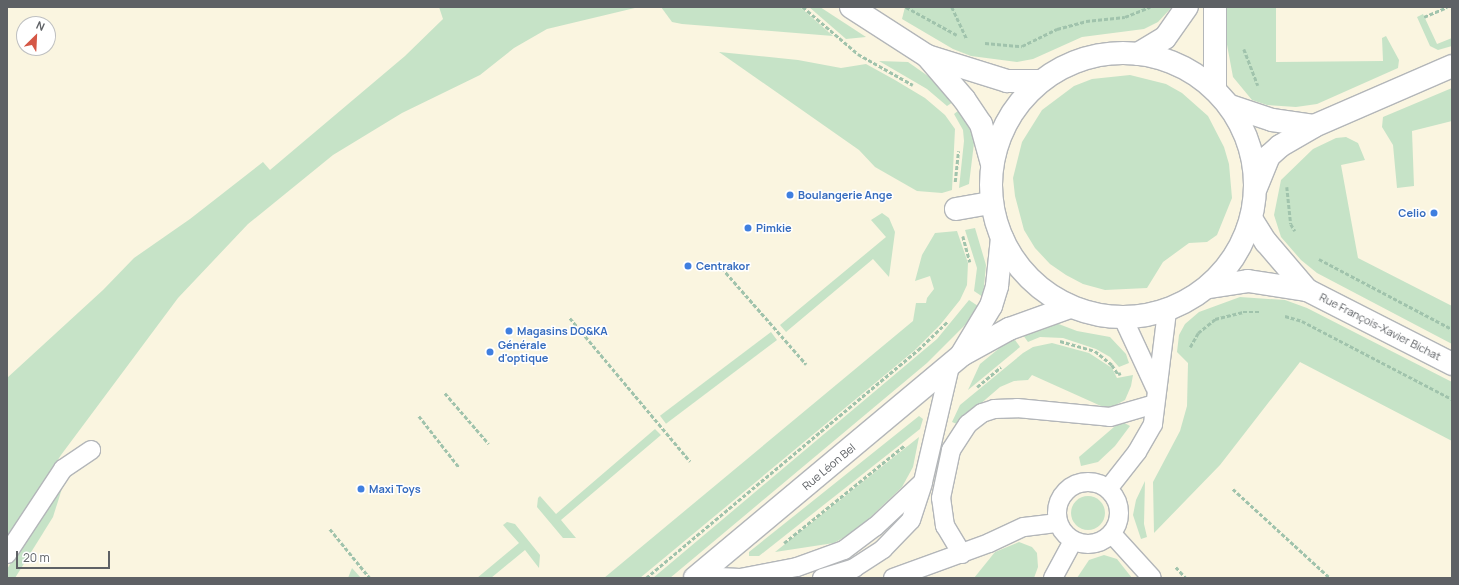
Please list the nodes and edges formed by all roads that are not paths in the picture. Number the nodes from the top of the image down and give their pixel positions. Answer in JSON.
{"nodes":[{"id":1,"x":851,"y":7,"type":"edge"},
{"id":2,"x":1187,"y":7,"type":"edge"},
{"id":3,"x":1215,"y":7,"type":"edge"},
{"id":4,"x":1138,"y":54,"type":"junction"},
{"id":5,"x":927,"y":56,"type":"junction"},
{"id":6,"x":1452,"y":66,"type":"edge"},
{"id":7,"x":1041,"y":82,"type":"junction"},
{"id":8,"x":1215,"y":90,"type":"junction"},
{"id":9,"x":1230,"y":106,"type":"junction"},
{"id":10,"x":1314,"y":126,"type":"junction"},
{"id":11,"x":992,"y":165,"type":"junction"},
{"id":12,"x":1256,"y":188,"type":"junction"},
{"id":13,"x":992,"y":203,"type":"junction"},
{"id":14,"x":956,"y":209,"type":"road end"},
{"id":15,"x":1252,"y":220,"type":"junction"},
{"id":16,"x":1002,"y":238,"type":"junction"},
{"id":17,"x":1210,"y":287,"type":"junction"},
{"id":18,"x":1307,"y":290,"type":"junction"},
{"id":19,"x":1070,"y":306,"type":"junction"},
{"id":20,"x":1167,"y":311,"type":"junction"},
{"id":21,"x":1123,"y":318,"type":"junction"},
{"id":22,"x":956,"y":361,"type":"junction"},
{"id":23,"x":1452,"y":364,"type":"edge"},
{"id":24,"x":1155,"y":395,"type":"junction"},
{"id":25,"x":91,"y":450,"type":"dead end"},
{"id":26,"x":923,"y":482,"type":"junction"},
{"id":27,"x":1108,"y":489,"type":"junction"},
{"id":28,"x":1058,"y":523,"type":"junction"},
{"id":29,"x":1112,"y":534,"type":"junction"},
{"id":30,"x":1073,"y":541,"type":"junction"},
{"id":31,"x":7,"y":554,"type":"edge"},
{"id":32,"x":962,"y":554,"type":"junction"},
{"id":33,"x":697,"y":577,"type":"edge"},
{"id":34,"x":822,"y":578,"type":"edge"},
{"id":35,"x":893,"y":578,"type":"edge"},
{"id":36,"x":1053,"y":578,"type":"edge"},
{"id":37,"x":1152,"y":578,"type":"edge"}],
"edges":[{"from":1,"to":5,"type":"street"},
{"from":2,"to":4,"type":"street"},
{"from":3,"to":8,"type":"street"},
{"from":4,"to":7,"type":"street"},
{"from":4,"to":8,"type":"street"},
{"from":5,"to":7,"type":"street"},
{"from":5,"to":11,"type":"street"},
{"from":6,"to":10,"type":"street"},
{"from":7,"to":11,"type":"street"},
{"from":8,"to":9,"type":"street"},
{"from":9,"to":10,"type":"street"},
{"from":9,"to":12,"type":"street"},
{"from":10,"to":12,"type":"street"},
{"from":11,"to":13,"type":"street"},
{"from":12,"to":15,"type":"street"},
{"from":13,"to":14,"type":"street"},
{"from":13,"to":16,"type":"street"},
{"from":15,"to":17,"type":"street"},
{"from":15,"to":18,"type":"street","name":"Rue François-Xavier Bichat"},
{"from":16,"to":19,"type":"street"},
{"from":16,"to":22,"type":"street","name":"Rue Léon Bel"},
{"from":17,"to":18,"type":"street","name":"Rue François-Xavier Bichat"},
{"from":17,"to":20,"type":"street"},
{"from":18,"to":23,"type":"street","name":"Rue François-Xavier Bichat"},
{"from":19,"to":21,"type":"street"},
{"from":19,"to":22,"type":"street","name":"Rue Léon Bel"},
{"from":20,"to":21,"type":"street"},
{"from":20,"to":24,"type":"lane"},
{"from":21,"to":24,"type":"lane"},
{"from":22,"to":26,"type":"lane"},
{"from":22,"to":33,"type":"street","name":"Rue Léon Bel"},
{"from":24,"to":27,"type":"lane"},
{"from":24,"to":32,"type":"lane"},
{"from":25,"to":31,"type":"lane"},
{"from":26,"to":33,"type":"lane"},
{"from":26,"to":34,"type":"lane"},
{"from":27,"to":28,"type":"lane"},
{"from":27,"to":29,"type":"lane"},
{"from":28,"to":30,"type":"lane"},
{"from":28,"to":32,"type":"lane"},
{"from":29,"to":30,"type":"lane"},
{"from":29,"to":37,"type":"lane"},
{"from":30,"to":36,"type":"lane"},
{"from":32,"to":35,"type":"lane"}]}
